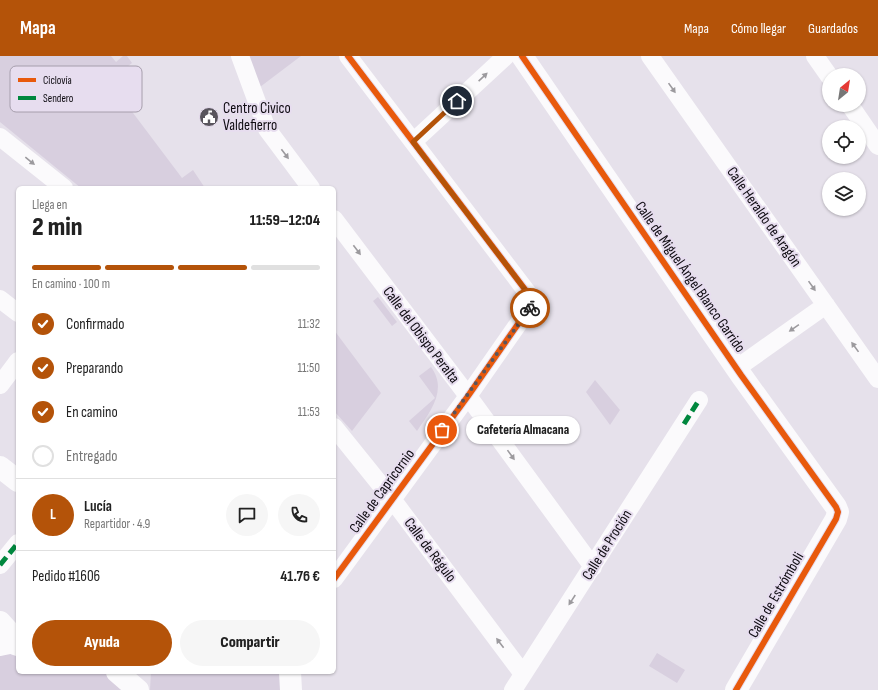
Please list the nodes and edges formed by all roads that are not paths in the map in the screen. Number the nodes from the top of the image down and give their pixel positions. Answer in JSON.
{"nodes":[{"id":1,"x":240,"y":56,"type":"edge"},
{"id":2,"x":348,"y":56,"type":"edge"},
{"id":3,"x":506,"y":56,"type":"edge"},
{"id":4,"x":522,"y":56,"type":"edge"},
{"id":5,"x":650,"y":56,"type":"edge"},
{"id":6,"x":815,"y":56,"type":"edge"},
{"id":7,"x":823,"y":68,"type":"edge"},
{"id":8,"x":855,"y":112,"type":"edge"},
{"id":9,"x":0,"y":137,"type":"edge"},
{"id":10,"x":413,"y":142,"type":"junction"},
{"id":11,"x":878,"y":146,"type":"edge"},
{"id":12,"x":61,"y":186,"type":"edge"},
{"id":13,"x":310,"y":186,"type":"edge"},
{"id":14,"x":336,"y":222,"type":"edge"},
{"id":15,"x":0,"y":299,"type":"edge"},
{"id":16,"x":826,"y":305,"type":"junction"},
{"id":17,"x":16,"y":311,"type":"edge"},
{"id":18,"x":16,"y":364,"type":"edge"},
{"id":19,"x":737,"y":368,"type":"junction"},
{"id":20,"x":878,"y":378,"type":"edge"},
{"id":21,"x":0,"y":385,"type":"edge"},
{"id":22,"x":468,"y":396,"type":"junction"},
{"id":23,"x":699,"y":400,"type":"dead end"},
{"id":24,"x":336,"y":429,"type":"edge"},
{"id":25,"x":0,"y":467,"type":"edge"},
{"id":26,"x":16,"y":479,"type":"edge"},
{"id":27,"x":392,"y":499,"type":"junction"},
{"id":28,"x":838,"y":512,"type":"joint"},
{"id":29,"x":16,"y":545,"type":"edge"},
{"id":30,"x":0,"y":565,"type":"edge"},
{"id":31,"x":593,"y":568,"type":"junction"},
{"id":32,"x":336,"y":571,"type":"edge"},
{"id":33,"x":0,"y":622,"type":"edge"},
{"id":34,"x":11,"y":646,"type":"edge"},
{"id":35,"x":119,"y":674,"type":"edge"},
{"id":36,"x":141,"y":674,"type":"edge"},
{"id":37,"x":524,"y":674,"type":"junction"},
{"id":38,"x":139,"y":690,"type":"edge"},
{"id":39,"x":513,"y":690,"type":"edge"},
{"id":40,"x":736,"y":690,"type":"edge"}],
"edges":[{"from":1,"to":13,"type":"street","one_way":true},
{"from":2,"to":10,"type":"street"},
{"from":10,"to":3,"type":"street","one_way":true},
{"from":4,"to":19,"type":"street","name":"Calle de Miguel Ángel Blanco Garrido"},
{"from":5,"to":16,"type":"street","name":"Calle Heraldo de Aragón","one_way":true},
{"from":6,"to":7,"type":"street"},
{"from":8,"to":11,"type":"street"},
{"from":9,"to":12,"type":"street","one_way":true},
{"from":10,"to":22,"type":"street","name":"Calle de Capricornio"},
{"from":14,"to":22,"type":"street","name":"Calle del Obispo Peralta","one_way":true},
{"from":15,"to":17,"type":"street"},
{"from":16,"to":19,"type":"street","one_way":true},
{"from":20,"to":16,"type":"street","name":"Calle Heraldo de Aragón","one_way":true},
{"from":18,"to":21,"type":"street"},
{"from":19,"to":28,"type":"street","name":"Calle de Miguel Ángel Blanco Garrido"},
{"from":22,"to":27,"type":"street","name":"Calle de Capricornio"},
{"from":22,"to":31,"type":"street","name":"Calle del Obispo Peralta","one_way":true},
{"from":23,"to":31,"type":"street","name":"Calle de Proción"},
{"from":24,"to":27,"type":"street","name":"Calle de Régulo"},
{"from":25,"to":26,"type":"street"},
{"from":27,"to":32,"type":"street","name":"Calle de Capricornio"},
{"from":37,"to":27,"type":"street","name":"Calle de Régulo","one_way":true},
{"from":28,"to":40,"type":"street","name":"Calle de Estrómboli"},
{"from":29,"to":30,"type":"street"},
{"from":31,"to":37,"type":"street","name":"Calle de Proción","one_way":true},
{"from":33,"to":34,"type":"street"},
{"from":35,"to":38,"type":"street"},
{"from":36,"to":38,"type":"street"},
{"from":37,"to":39,"type":"street","name":"Calle de Proción"}]}
